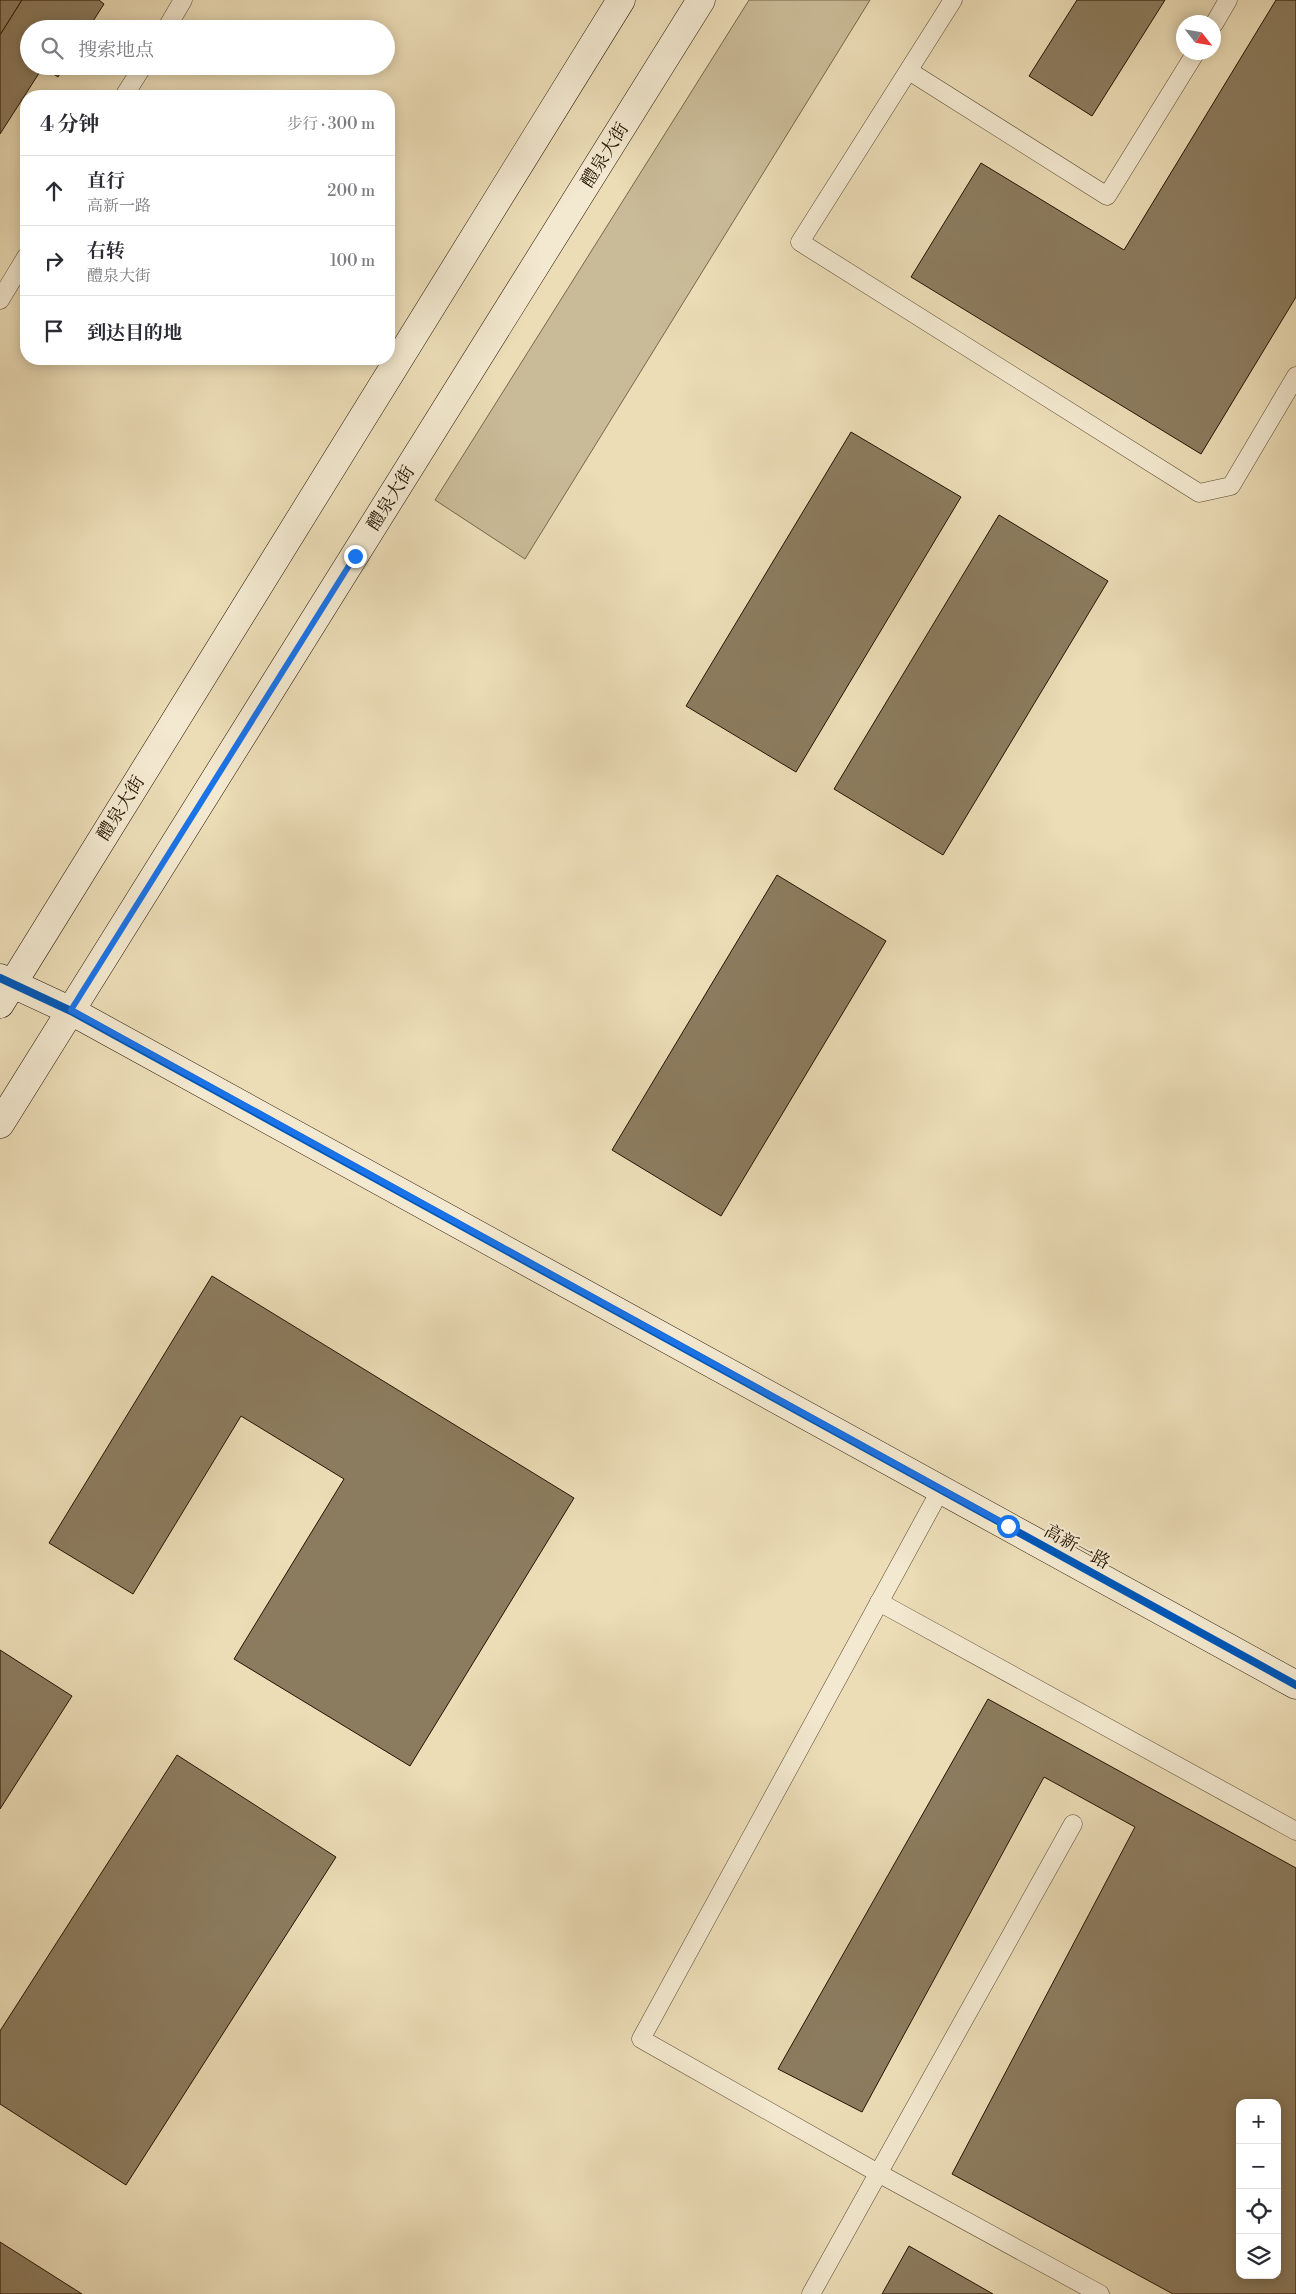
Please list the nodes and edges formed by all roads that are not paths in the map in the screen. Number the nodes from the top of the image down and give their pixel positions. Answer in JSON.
{"nodes":[{"id":1,"x":183,"y":0,"type":"edge"},
{"id":2,"x":621,"y":0,"type":"edge"},
{"id":3,"x":702,"y":0,"type":"edge"},
{"id":4,"x":953,"y":0,"type":"edge"},
{"id":5,"x":1228,"y":0,"type":"edge"},
{"id":6,"x":1219,"y":15,"type":"edge"},
{"id":7,"x":171,"y":20,"type":"edge"},
{"id":8,"x":1191,"y":60,"type":"edge"},
{"id":9,"x":909,"y":71,"type":"junction"},
{"id":10,"x":137,"y":75,"type":"edge"},
{"id":11,"x":128,"y":90,"type":"edge"},
{"id":12,"x":20,"y":267,"type":"edge"},
{"id":13,"x":0,"y":300,"type":"edge"},
{"id":14,"x":395,"y":362,"type":"edge"},
{"id":15,"x":393,"y":365,"type":"edge"},
{"id":16,"x":1296,"y":376,"type":"edge"},
{"id":17,"x":4,"y":989,"type":"edge"},
{"id":18,"x":71,"y":1010,"type":"junction"},
{"id":19,"x":0,"y":1124,"type":"edge"},
{"id":20,"x":941,"y":1489,"type":"junction"},
{"id":21,"x":879,"y":1602,"type":"junction"},
{"id":22,"x":1296,"y":1684,"type":"edge"},
{"id":23,"x":1073,"y":1824,"type":"dead end"},
{"id":24,"x":1296,"y":1831,"type":"edge"},
{"id":25,"x":878,"y":2173,"type":"junction"},
{"id":26,"x":811,"y":2294,"type":"edge"},
{"id":27,"x":1100,"y":2294,"type":"edge"}],
"edges":[{"from":1,"to":7,"type":"lane"},
{"from":2,"to":14,"type":"main road","name":"醴泉大街"},
{"from":3,"to":18,"type":"main road","name":"醴泉大街"},
{"from":4,"to":9,"type":"lane"},
{"from":5,"to":6,"type":"lane"},
{"from":8,"to":9,"type":"lane"},
{"from":9,"to":16,"type":"lane"},
{"from":10,"to":11,"type":"lane"},
{"from":12,"to":13,"type":"lane"},
{"from":15,"to":17,"type":"main road","name":"醴泉大街"},
{"from":17,"to":18,"type":"main road","name":"高新一路"},
{"from":18,"to":19,"type":"main road","name":"醴泉大街"},
{"from":18,"to":20,"type":"main road","name":"高新一路"},
{"from":20,"to":21,"type":"lane"},
{"from":20,"to":22,"type":"main road","name":"高新一路"},
{"from":21,"to":24,"type":"lane"},
{"from":21,"to":25,"type":"lane"},
{"from":23,"to":25,"type":"lane"},
{"from":25,"to":26,"type":"lane"},
{"from":25,"to":27,"type":"lane"}]}
